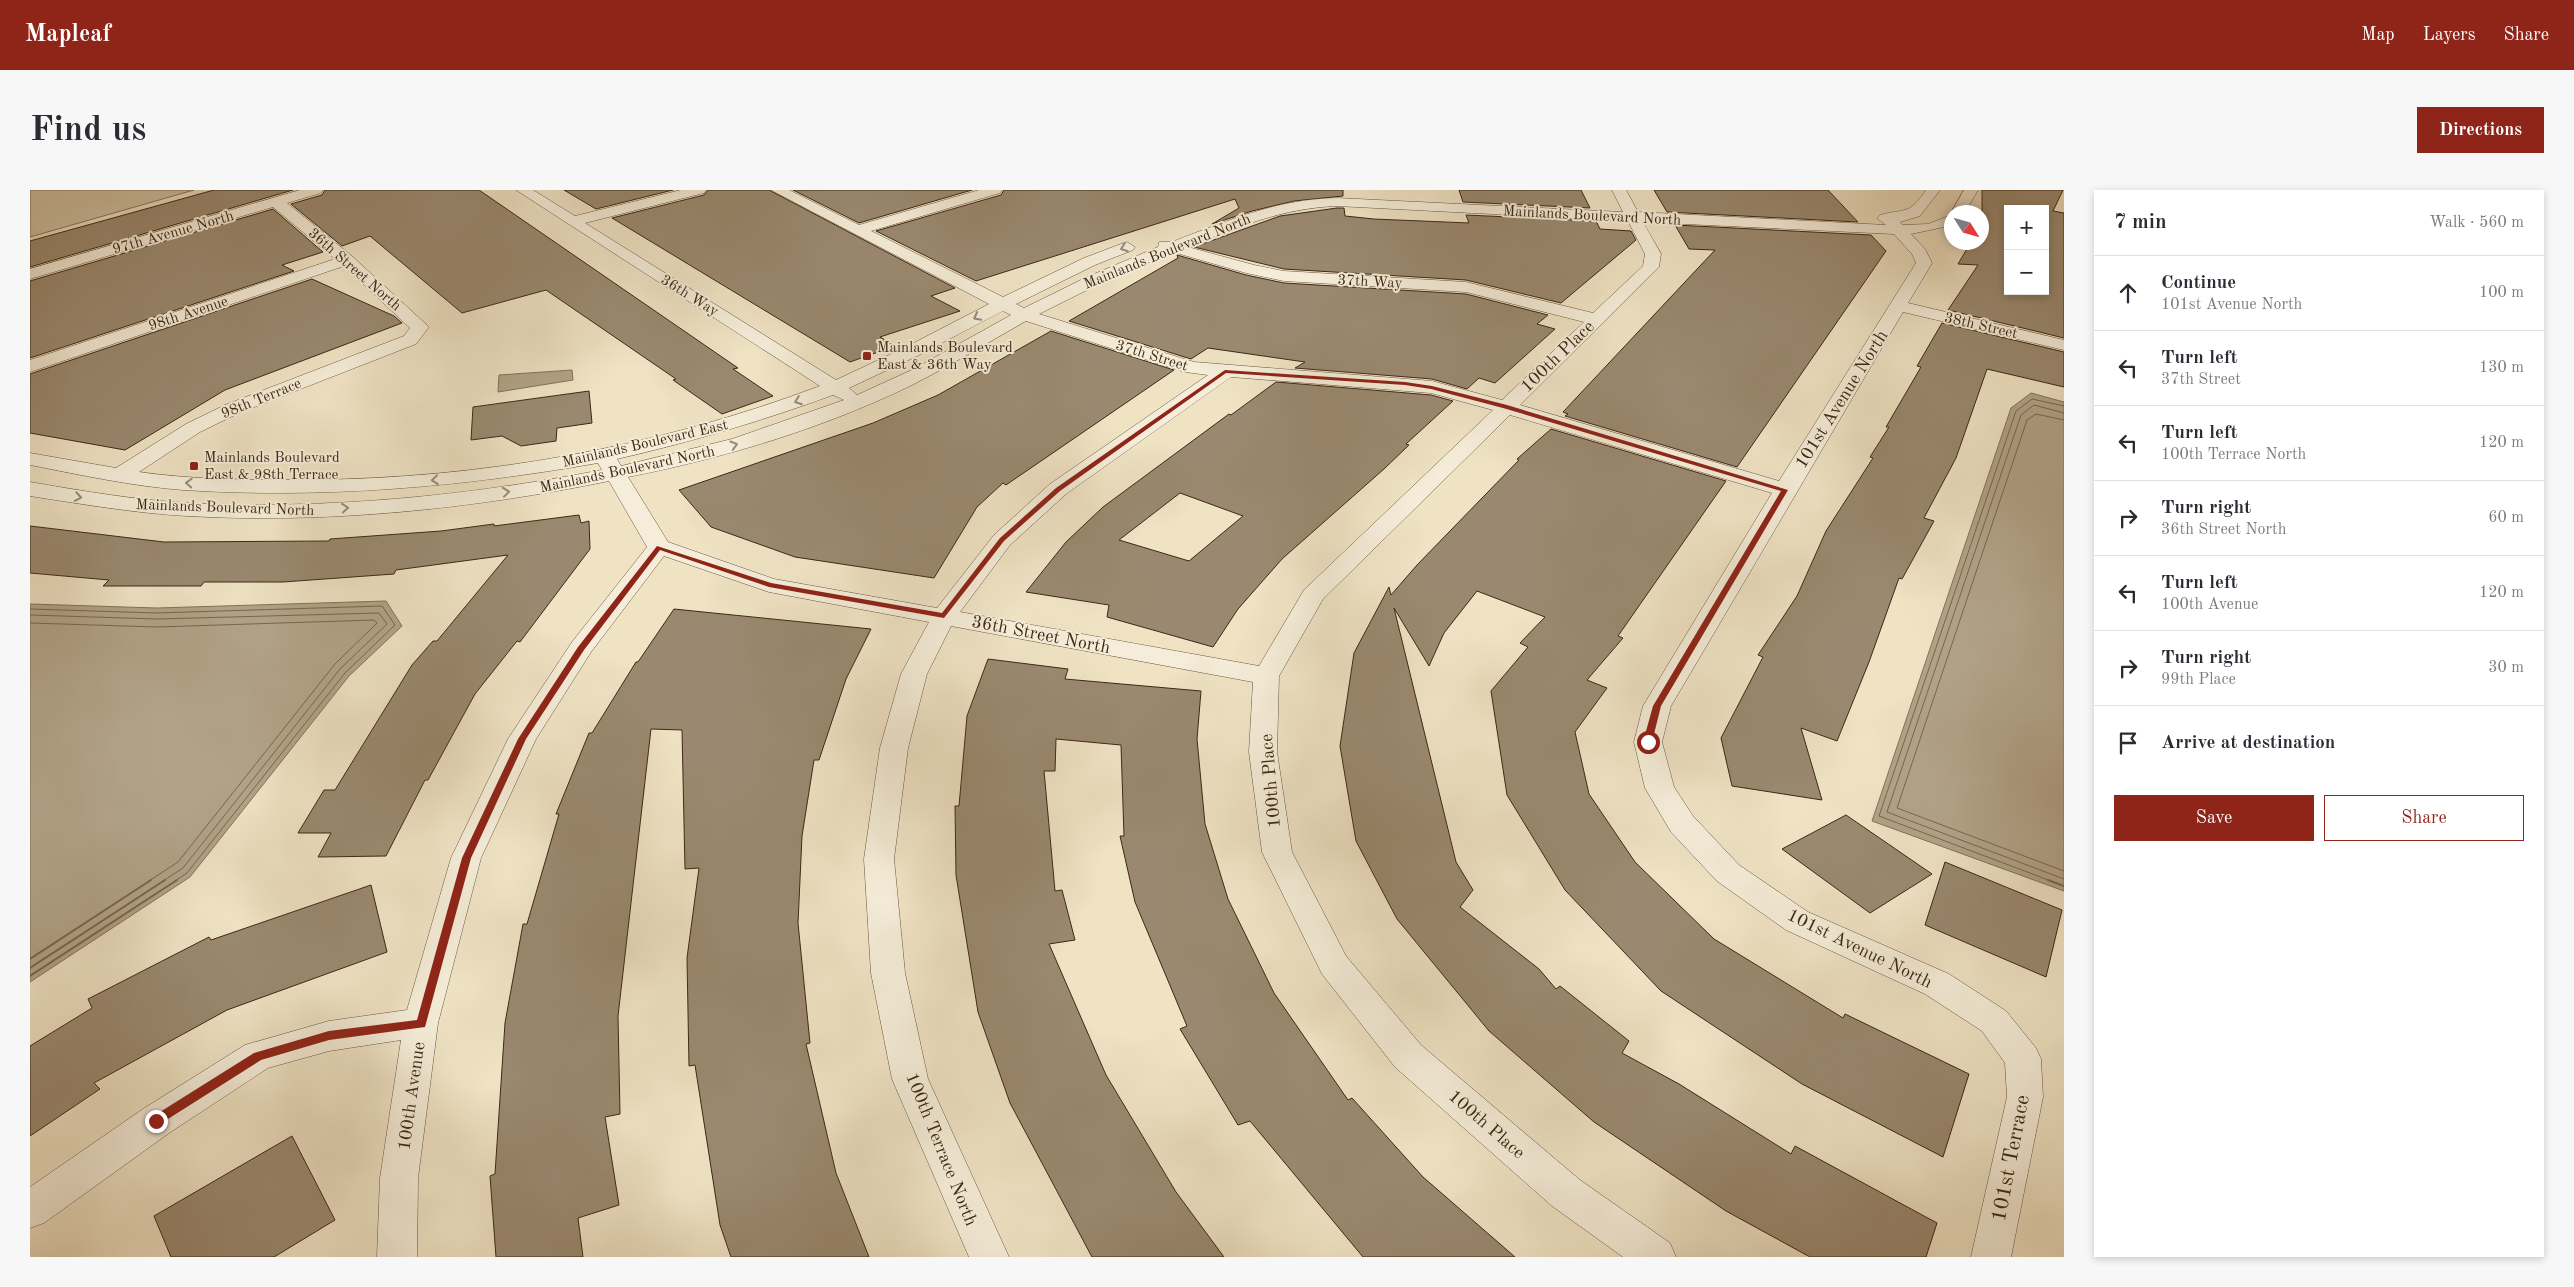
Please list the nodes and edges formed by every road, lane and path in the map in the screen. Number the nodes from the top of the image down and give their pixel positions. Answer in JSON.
{"nodes":[{"id":1,"x":316,"y":190,"type":"edge"},
{"id":2,"x":523,"y":190,"type":"edge"},
{"id":3,"x":699,"y":190,"type":"edge"},
{"id":4,"x":778,"y":190,"type":"edge"},
{"id":5,"x":995,"y":190,"type":"edge"},
{"id":6,"x":1934,"y":190,"type":"edge"},
{"id":7,"x":1971,"y":190,"type":"edge"},
{"id":8,"x":1425,"y":197,"type":"edge"},
{"id":9,"x":276,"y":202,"type":"junction"},
{"id":10,"x":1627,"y":204,"type":"edge"},
{"id":11,"x":1962,"y":205,"type":"edge"},
{"id":12,"x":574,"y":221,"type":"junction"},
{"id":13,"x":1894,"y":224,"type":"junction"},
{"id":14,"x":1944,"y":224,"type":"edge"},
{"id":15,"x":859,"y":230,"type":"junction"},
{"id":16,"x":1147,"y":240,"type":"junction"},
{"id":17,"x":1170,"y":247,"type":"junction"},
{"id":18,"x":347,"y":260,"type":"junction"},
{"id":19,"x":30,"y":274,"type":"edge"},
{"id":20,"x":1004,"y":303,"type":"junction"},
{"id":21,"x":1898,"y":306,"type":"junction"},
{"id":22,"x":1025,"y":315,"type":"junction"},
{"id":23,"x":1595,"y":320,"type":"junction"},
{"id":24,"x":410,"y":340,"type":"joint"},
{"id":25,"x":2064,"y":345,"type":"edge"},
{"id":26,"x":30,"y":366,"type":"edge"},
{"id":27,"x":1225,"y":372,"type":"junction"},
{"id":28,"x":836,"y":387,"type":"junction"},
{"id":29,"x":857,"y":402,"type":"junction"},
{"id":30,"x":1505,"y":407,"type":"junction"},
{"id":31,"x":30,"y":459,"type":"edge"},
{"id":32,"x":609,"y":465,"type":"junction"},
{"id":33,"x":121,"y":474,"type":"junction"},
{"id":34,"x":30,"y":489,"type":"edge"},
{"id":35,"x":1785,"y":490,"type":"junction"},
{"id":36,"x":659,"y":547,"type":"junction"},
{"id":37,"x":944,"y":616,"type":"junction"},
{"id":38,"x":1266,"y":676,"type":"junction"},
{"id":39,"x":421,"y":1024,"type":"junction"},
{"id":40,"x":2023,"y":1059,"type":"joint"},
{"id":41,"x":30,"y":1210,"type":"edge"},
{"id":42,"x":397,"y":1257,"type":"edge"},
{"id":43,"x":989,"y":1257,"type":"edge"},
{"id":44,"x":1656,"y":1257,"type":"edge"},
{"id":45,"x":1992,"y":1257,"type":"edge"}],
"edges":[{"from":1,"to":9,"type":"street","name":"97th Avenue North"},
{"from":2,"to":12,"type":"street","name":"36th Way"},
{"from":3,"to":12,"type":"street"},
{"from":4,"to":15,"type":"street","name":"37th Street"},
{"from":5,"to":15,"type":"street"},
{"from":6,"to":13,"type":"street","name":"Mainlands Boulevard North"},
{"from":7,"to":11,"type":"street"},
{"from":8,"to":10,"type":"street","name":"Mainlands Boulevard North"},
{"from":8,"to":16,"type":"street","name":"Mainlands Boulevard East"},
{"from":8,"to":17,"type":"street","name":"Mainlands Boulevard North"},
{"from":9,"to":18,"type":"street","name":"36th Street North"},
{"from":9,"to":19,"type":"street","name":"97th Avenue North"},
{"from":10,"to":13,"type":"street","name":"Mainlands Boulevard North"},
{"from":10,"to":23,"type":"street","name":"100th Place"},
{"from":12,"to":28,"type":"street","name":"36th Way"},
{"from":13,"to":14,"type":"street","name":"Mainlands Boulevard North"},
{"from":13,"to":21,"type":"street","name":"101st Avenue North"},
{"from":15,"to":20,"type":"street","name":"37th Street"},
{"from":16,"to":17,"type":"street","name":"37th Way"},
{"from":16,"to":20,"type":"street","name":"Mainlands Boulevard East","one_way":true},
{"from":17,"to":22,"type":"street","name":"Mainlands Boulevard North"},
{"from":17,"to":23,"type":"street","name":"37th Way"},
{"from":18,"to":24,"type":"street","name":"36th Street North"},
{"from":18,"to":26,"type":"street","name":"98th Avenue"},
{"from":20,"to":22,"type":"street","name":"37th Street"},
{"from":20,"to":28,"type":"street","name":"Mainlands Boulevard East","one_way":true},
{"from":21,"to":25,"type":"street","name":"38th Street"},
{"from":21,"to":35,"type":"street","name":"101st Avenue North"},
{"from":22,"to":27,"type":"street","name":"37th Street"},
{"from":22,"to":29,"type":"street","name":"Mainlands Boulevard North"},
{"from":23,"to":30,"type":"street","name":"100th Place"},
{"from":24,"to":33,"type":"street","name":"98th Terrace"},
{"from":27,"to":30,"type":"street","name":"37th Street"},
{"from":27,"to":37,"type":"street","name":"100th Terrace North"},
{"from":28,"to":29,"type":"street","name":"36th Way"},
{"from":28,"to":32,"type":"street","name":"Mainlands Boulevard East","one_way":true},
{"from":32,"to":29,"type":"street","name":"Mainlands Boulevard North","one_way":true},
{"from":30,"to":35,"type":"street","name":"37th Street"},
{"from":30,"to":38,"type":"street","name":"100th Place"},
{"from":31,"to":33,"type":"street","name":"Mainlands Boulevard East"},
{"from":32,"to":33,"type":"street","name":"Mainlands Boulevard East","one_way":true},
{"from":34,"to":32,"type":"street","name":"Mainlands Boulevard North","one_way":true},
{"from":32,"to":36,"type":"street"},
{"from":35,"to":40,"type":"street","name":"101st Avenue North"},
{"from":36,"to":37,"type":"street","name":"36th Street North"},
{"from":36,"to":39,"type":"street","name":"100th Avenue"},
{"from":37,"to":38,"type":"street","name":"36th Street North"},
{"from":37,"to":43,"type":"street","name":"100th Terrace North"},
{"from":38,"to":44,"type":"street","name":"100th Place"},
{"from":39,"to":41,"type":"street"},
{"from":39,"to":42,"type":"street","name":"100th Avenue"},
{"from":40,"to":45,"type":"street","name":"101st Terrace"}]}
